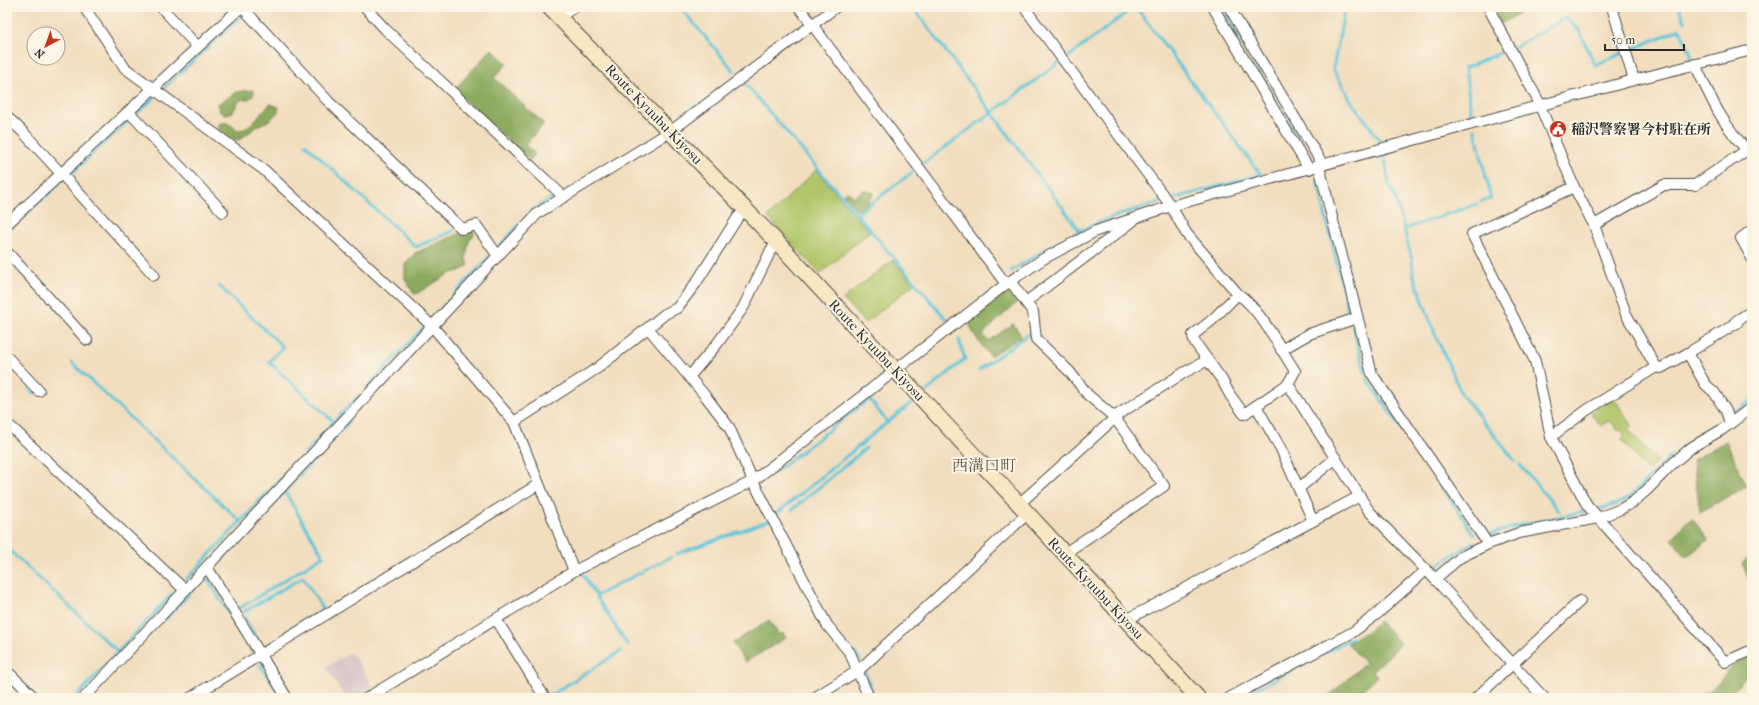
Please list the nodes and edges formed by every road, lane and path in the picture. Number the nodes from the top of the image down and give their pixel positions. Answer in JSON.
{"nodes":[{"id":1,"x":84,"y":7,"type":"edge"},
{"id":2,"x":161,"y":7,"type":"edge"},
{"id":3,"x":242,"y":7,"type":"edge"},
{"id":4,"x":365,"y":7,"type":"edge"},
{"id":5,"x":549,"y":7,"type":"edge"},
{"id":6,"x":574,"y":7,"type":"edge"},
{"id":7,"x":799,"y":7,"type":"edge"},
{"id":8,"x":836,"y":7,"type":"edge"},
{"id":9,"x":1024,"y":7,"type":"edge"},
{"id":10,"x":1213,"y":7,"type":"edge"},
{"id":11,"x":1229,"y":7,"type":"edge"},
{"id":12,"x":1488,"y":7,"type":"edge"},
{"id":13,"x":1612,"y":7,"type":"edge"},
{"id":14,"x":560,"y":18,"type":"junction"},
{"id":15,"x":812,"y":24,"type":"junction"},
{"id":16,"x":198,"y":47,"type":"junction"},
{"id":17,"x":1752,"y":50,"type":"edge"},
{"id":18,"x":1695,"y":64,"type":"junction"},
{"id":19,"x":1634,"y":80,"type":"junction"},
{"id":20,"x":153,"y":89,"type":"junction"},
{"id":21,"x":1541,"y":106,"type":"junction"},
{"id":22,"x":129,"y":112,"type":"junction"},
{"id":23,"x":7,"y":117,"type":"edge"},
{"id":24,"x":671,"y":131,"type":"junction"},
{"id":25,"x":1749,"y":153,"type":"edge"},
{"id":26,"x":1317,"y":167,"type":"junction"},
{"id":27,"x":62,"y":174,"type":"junction"},
{"id":28,"x":1574,"y":187,"type":"junction"},
{"id":29,"x":564,"y":197,"type":"junction"},
{"id":30,"x":1171,"y":206,"type":"junction"},
{"id":31,"x":746,"y":209,"type":"junction"},
{"id":32,"x":223,"y":212,"type":"dead end"},
{"id":33,"x":1138,"y":216,"type":"junction"},
{"id":34,"x":7,"y":224,"type":"edge"},
{"id":35,"x":1594,"y":225,"type":"junction"},
{"id":36,"x":1752,"y":230,"type":"edge"},
{"id":37,"x":778,"y":243,"type":"junction"},
{"id":38,"x":7,"y":252,"type":"edge"},
{"id":39,"x":498,"y":256,"type":"junction"},
{"id":40,"x":1752,"y":258,"type":"edge"},
{"id":41,"x":154,"y":275,"type":"dead end"},
{"id":42,"x":1008,"y":283,"type":"junction"},
{"id":43,"x":1238,"y":294,"type":"junction"},
{"id":44,"x":1026,"y":302,"type":"junction"},
{"id":45,"x":1752,"y":311,"type":"edge"},
{"id":46,"x":1357,"y":318,"type":"junction"},
{"id":47,"x":432,"y":326,"type":"junction"},
{"id":48,"x":648,"y":328,"type":"junction"},
{"id":49,"x":87,"y":340,"type":"dead end"},
{"id":50,"x":1281,"y":350,"type":"junction"},
{"id":51,"x":1688,"y":353,"type":"junction"},
{"id":52,"x":7,"y":357,"type":"edge"},
{"id":53,"x":1208,"y":360,"type":"junction"},
{"id":54,"x":1656,"y":367,"type":"junction"},
{"id":55,"x":895,"y":370,"type":"junction"},
{"id":56,"x":689,"y":377,"type":"junction"},
{"id":57,"x":1288,"y":384,"type":"junction"},
{"id":58,"x":39,"y":391,"type":"dead end"},
{"id":59,"x":1256,"y":406,"type":"junction"},
{"id":60,"x":1752,"y":407,"type":"edge"},
{"id":61,"x":1115,"y":417,"type":"junction"},
{"id":62,"x":514,"y":422,"type":"junction"},
{"id":63,"x":1730,"y":423,"type":"junction"},
{"id":64,"x":11,"y":427,"type":"dead end"},
{"id":65,"x":1551,"y":437,"type":"junction"},
{"id":66,"x":1336,"y":458,"type":"junction"},
{"id":67,"x":753,"y":481,"type":"junction"},
{"id":68,"x":539,"y":484,"type":"junction"},
{"id":69,"x":1299,"y":488,"type":"junction"},
{"id":70,"x":1360,"y":496,"type":"junction"},
{"id":71,"x":1023,"y":509,"type":"junction"},
{"id":72,"x":1598,"y":518,"type":"junction"},
{"id":73,"x":1313,"y":522,"type":"junction"},
{"id":74,"x":1488,"y":544,"type":"junction"},
{"id":75,"x":1065,"y":553,"type":"junction"},
{"id":76,"x":207,"y":567,"type":"junction"},
{"id":77,"x":1426,"y":570,"type":"junction"},
{"id":78,"x":574,"y":571,"type":"junction"},
{"id":79,"x":1435,"y":579,"type":"junction"},
{"id":80,"x":185,"y":590,"type":"junction"},
{"id":81,"x":1580,"y":601,"type":"dead end"},
{"id":82,"x":496,"y":619,"type":"junction"},
{"id":83,"x":1126,"y":620,"type":"junction"},
{"id":84,"x":1752,"y":650,"type":"edge"},
{"id":85,"x":260,"y":656,"type":"junction"},
{"id":86,"x":1513,"y":664,"type":"junction"},
{"id":87,"x":859,"y":670,"type":"junction"},
{"id":88,"x":7,"y":672,"type":"edge"},
{"id":89,"x":35,"y":698,"type":"edge"},
{"id":90,"x":84,"y":698,"type":"edge"},
{"id":91,"x":190,"y":698,"type":"edge"},
{"id":92,"x":287,"y":698,"type":"edge"},
{"id":93,"x":366,"y":698,"type":"edge"},
{"id":94,"x":545,"y":698,"type":"edge"},
{"id":95,"x":814,"y":698,"type":"edge"},
{"id":96,"x":869,"y":698,"type":"edge"},
{"id":97,"x":1198,"y":698,"type":"edge"},
{"id":98,"x":1229,"y":698,"type":"edge"},
{"id":99,"x":1476,"y":698,"type":"edge"},
{"id":100,"x":1544,"y":698,"type":"edge"}],
"edges":[{"from":1,"to":20,"type":"street"},
{"from":2,"to":16,"type":"street"},
{"from":3,"to":16,"type":"street"},
{"from":3,"to":39,"type":"street"},
{"from":4,"to":29,"type":"street"},
{"from":5,"to":14,"type":"main road","name":"Route Kyuubu-Kiyosu"},
{"from":6,"to":14,"type":"street"},
{"from":7,"to":15,"type":"street"},
{"from":8,"to":15,"type":"street"},
{"from":9,"to":30,"type":"street"},
{"from":10,"to":26,"type":"street"},
{"from":11,"to":26,"type":"street"},
{"from":12,"to":21,"type":"street"},
{"from":13,"to":19,"type":"street"},
{"from":14,"to":24,"type":"main road","name":"Route Kyuubu-Kiyosu"},
{"from":15,"to":24,"type":"street"},
{"from":15,"to":42,"type":"street"},
{"from":16,"to":20,"type":"street"},
{"from":17,"to":18,"type":"street"},
{"from":18,"to":19,"type":"street"},
{"from":18,"to":25,"type":"street"},
{"from":19,"to":21,"type":"street"},
{"from":20,"to":22,"type":"street"},
{"from":20,"to":47,"type":"street"},
{"from":21,"to":26,"type":"street"},
{"from":21,"to":28,"type":"street"},
{"from":22,"to":27,"type":"street"},
{"from":22,"to":32,"type":"street"},
{"from":23,"to":27,"type":"street"},
{"from":24,"to":29,"type":"street"},
{"from":24,"to":31,"type":"main road","name":"Route Kyuubu-Kiyosu"},
{"from":25,"to":35,"type":"street"},
{"from":26,"to":30,"type":"street"},
{"from":26,"to":46,"type":"street"},
{"from":27,"to":34,"type":"street"},
{"from":27,"to":41,"type":"street"},
{"from":28,"to":35,"type":"street"},
{"from":28,"to":65,"type":"street"},
{"from":29,"to":39,"type":"street"},
{"from":30,"to":33,"type":"street"},
{"from":30,"to":43,"type":"street"},
{"from":31,"to":37,"type":"main road","name":"Route Kyuubu-Kiyosu"},
{"from":31,"to":48,"type":"street"},
{"from":33,"to":42,"type":"street"},
{"from":33,"to":44,"type":"street"},
{"from":35,"to":54,"type":"street"},
{"from":36,"to":40,"type":"street"},
{"from":37,"to":55,"type":"main road","name":"Route Kyuubu-Kiyosu"},
{"from":37,"to":56,"type":"street"},
{"from":38,"to":49,"type":"street"},
{"from":39,"to":47,"type":"street"},
{"from":42,"to":44,"type":"street"},
{"from":42,"to":55,"type":"street"},
{"from":43,"to":50,"type":"street"},
{"from":43,"to":53,"type":"street"},
{"from":44,"to":61,"type":"street"},
{"from":45,"to":51,"type":"street"},
{"from":46,"to":50,"type":"street"},
{"from":46,"to":74,"type":"street"},
{"from":47,"to":62,"type":"street"},
{"from":47,"to":76,"type":"street"},
{"from":48,"to":56,"type":"street"},
{"from":48,"to":62,"type":"street"},
{"from":50,"to":57,"type":"street"},
{"from":51,"to":54,"type":"street"},
{"from":51,"to":63,"type":"street"},
{"from":52,"to":58,"type":"street"},
{"from":53,"to":59,"type":"street"},
{"from":53,"to":61,"type":"street"},
{"from":54,"to":65,"type":"street"},
{"from":55,"to":67,"type":"street"},
{"from":55,"to":71,"type":"main road","name":"Route Kyuubu-Kiyosu"},
{"from":56,"to":67,"type":"street"},
{"from":57,"to":59,"type":"street"},
{"from":57,"to":66,"type":"street"},
{"from":59,"to":69,"type":"street"},
{"from":60,"to":63,"type":"street"},
{"from":61,"to":71,"type":"street"},
{"from":61,"to":75,"type":"street"},
{"from":62,"to":68,"type":"street"},
{"from":63,"to":72,"type":"street"},
{"from":64,"to":80,"type":"street"},
{"from":65,"to":72,"type":"street"},
{"from":66,"to":69,"type":"street"},
{"from":66,"to":70,"type":"street"},
{"from":67,"to":78,"type":"street"},
{"from":67,"to":87,"type":"street"},
{"from":68,"to":78,"type":"street"},
{"from":68,"to":85,"type":"street"},
{"from":69,"to":73,"type":"street"},
{"from":70,"to":73,"type":"street"},
{"from":70,"to":77,"type":"street"},
{"from":71,"to":75,"type":"main road","name":"Route Kyuubu-Kiyosu"},
{"from":71,"to":87,"type":"street"},
{"from":72,"to":74,"type":"street"},
{"from":72,"to":84,"type":"street"},
{"from":73,"to":83,"type":"street"},
{"from":74,"to":79,"type":"street"},
{"from":75,"to":83,"type":"main road","name":"Route Kyuubu-Kiyosu"},
{"from":76,"to":80,"type":"street"},
{"from":76,"to":85,"type":"street"},
{"from":77,"to":79,"type":"street"},
{"from":77,"to":98,"type":"street"},
{"from":78,"to":82,"type":"street"},
{"from":79,"to":86,"type":"street"},
{"from":80,"to":90,"type":"street"},
{"from":81,"to":86,"type":"street"},
{"from":82,"to":93,"type":"street"},
{"from":82,"to":94,"type":"street"},
{"from":83,"to":97,"type":"main road","name":"Route Kyuubu-Kiyosu"},
{"from":85,"to":91,"type":"street"},
{"from":85,"to":92,"type":"street"},
{"from":86,"to":99,"type":"street"},
{"from":86,"to":100,"type":"street"},
{"from":87,"to":95,"type":"street"},
{"from":87,"to":96,"type":"street"},
{"from":88,"to":89,"type":"street"}]}
